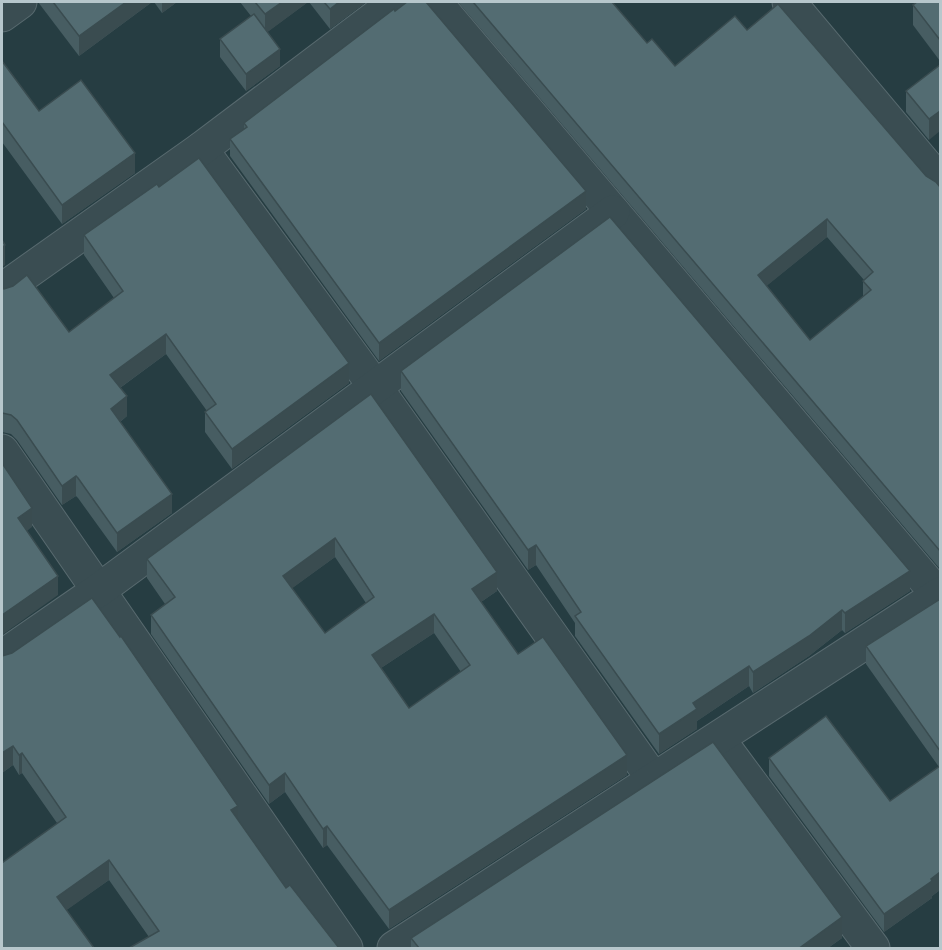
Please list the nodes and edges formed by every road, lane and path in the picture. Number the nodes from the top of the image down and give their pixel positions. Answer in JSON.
{"nodes":[{"id":1,"x":20,"y":2,"type":"edge"},
{"id":2,"x":396,"y":2,"type":"edge"},
{"id":3,"x":435,"y":2,"type":"edge"},
{"id":4,"x":789,"y":2,"type":"edge"},
{"id":5,"x":2,"y":15,"type":"edge"},
{"id":6,"x":201,"y":149,"type":"junction"},
{"id":7,"x":940,"y":182,"type":"edge"},
{"id":8,"x":613,"y":212,"type":"junction"},
{"id":9,"x":2,"y":290,"type":"edge"},
{"id":10,"x":376,"y":388,"type":"junction"},
{"id":11,"x":2,"y":451,"type":"edge"},
{"id":12,"x":99,"y":590,"type":"junction"},
{"id":13,"x":940,"y":595,"type":"edge"},
{"id":14,"x":2,"y":657,"type":"edge"},
{"id":15,"x":719,"y":740,"type":"junction"},
{"id":16,"x":654,"y":780,"type":"junction"},
{"id":17,"x":346,"y":948,"type":"edge"},
{"id":18,"x":394,"y":948,"type":"edge"},
{"id":19,"x":873,"y":948,"type":"edge"}],
"edges":[{"from":1,"to":5,"type":"street"},
{"from":2,"to":6,"type":"street"},
{"from":3,"to":8,"type":"street"},
{"from":4,"to":7,"type":"street"},
{"from":6,"to":9,"type":"street"},
{"from":6,"to":10,"type":"street"},
{"from":8,"to":10,"type":"street"},
{"from":8,"to":13,"type":"street"},
{"from":10,"to":12,"type":"street"},
{"from":10,"to":16,"type":"street"},
{"from":11,"to":12,"type":"street"},
{"from":12,"to":14,"type":"street"},
{"from":12,"to":17,"type":"street"},
{"from":13,"to":15,"type":"street"},
{"from":15,"to":16,"type":"street"},
{"from":15,"to":19,"type":"street"},
{"from":16,"to":18,"type":"street"}]}
